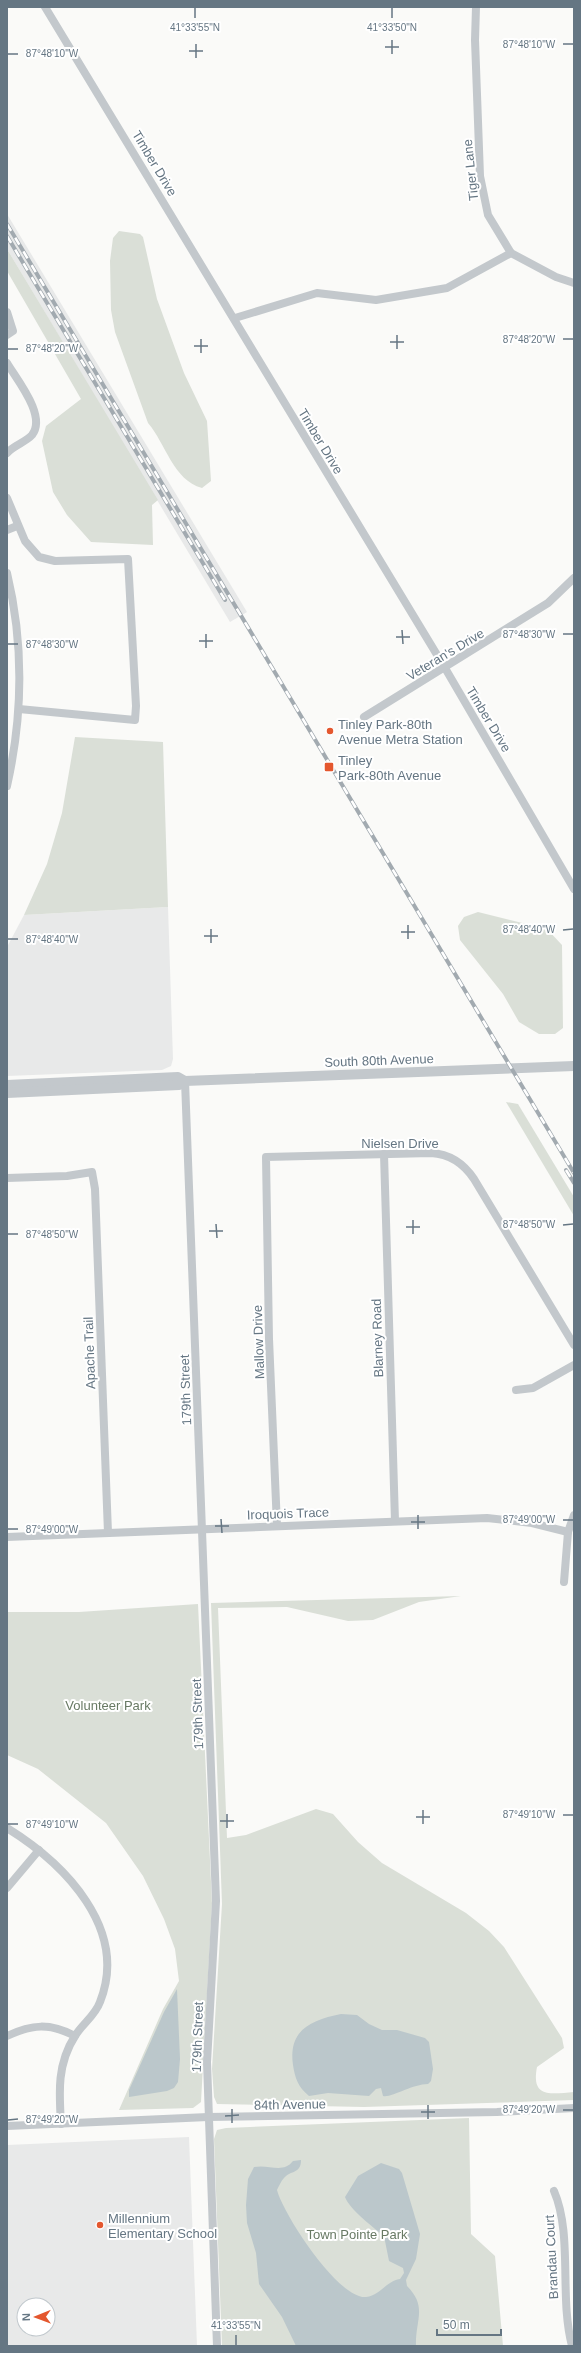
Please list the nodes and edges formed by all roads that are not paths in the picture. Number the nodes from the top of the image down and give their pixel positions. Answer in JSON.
{"nodes":[{"id":1,"x":46,"y":7,"type":"edge"},
{"id":2,"x":476,"y":7,"type":"edge"},
{"id":3,"x":511,"y":253,"type":"junction"},
{"id":4,"x":574,"y":283,"type":"edge"},
{"id":5,"x":7,"y":312,"type":"edge"},
{"id":6,"x":235,"y":318,"type":"junction"},
{"id":7,"x":7,"y":335,"type":"edge"},
{"id":8,"x":7,"y":363,"type":"edge"},
{"id":9,"x":7,"y":453,"type":"edge"},
{"id":10,"x":7,"y":502,"type":"edge"},
{"id":11,"x":17,"y":526,"type":"junction"},
{"id":12,"x":7,"y":530,"type":"edge"},
{"id":13,"x":7,"y":573,"type":"edge"},
{"id":14,"x":574,"y":578,"type":"edge"},
{"id":15,"x":445,"y":668,"type":"junction"},
{"id":16,"x":19,"y":709,"type":"junction"},
{"id":17,"x":364,"y":717,"type":"dead end"},
{"id":18,"x":7,"y":786,"type":"edge"},
{"id":19,"x":574,"y":889,"type":"edge"},
{"id":20,"x":574,"y":1066,"type":"edge"},
{"id":21,"x":185,"y":1081,"type":"junction"},
{"id":22,"x":7,"y":1085,"type":"edge"},
{"id":23,"x":7,"y":1093,"type":"edge"},
{"id":24,"x":384,"y":1154,"type":"junction"},
{"id":25,"x":266,"y":1157,"type":"joint"},
{"id":26,"x":7,"y":1178,"type":"edge"},
{"id":27,"x":574,"y":1345,"type":"edge"},
{"id":28,"x":574,"y":1365,"type":"edge"},
{"id":29,"x":516,"y":1390,"type":"dead end"},
{"id":30,"x":574,"y":1516,"type":"edge"},
{"id":31,"x":395,"y":1521,"type":"junction"},
{"id":32,"x":277,"y":1526,"type":"junction"},
{"id":33,"x":202,"y":1529,"type":"junction"},
{"id":34,"x":568,"y":1532,"type":"junction"},
{"id":35,"x":108,"y":1533,"type":"junction"},
{"id":36,"x":7,"y":1538,"type":"edge"},
{"id":37,"x":564,"y":1582,"type":"dead end"},
{"id":38,"x":7,"y":1828,"type":"edge"},
{"id":39,"x":39,"y":1850,"type":"junction"},
{"id":40,"x":7,"y":1888,"type":"edge"},
{"id":41,"x":7,"y":2036,"type":"edge"},
{"id":42,"x":75,"y":2036,"type":"junction"},
{"id":43,"x":574,"y":2108,"type":"edge"},
{"id":44,"x":208,"y":2117,"type":"junction"},
{"id":45,"x":61,"y":2124,"type":"junction"},
{"id":46,"x":7,"y":2126,"type":"edge"},
{"id":47,"x":554,"y":2191,"type":"dead end"},
{"id":48,"x":570,"y":2304,"type":"edge"},
{"id":49,"x":217,"y":2346,"type":"edge"},
{"id":50,"x":572,"y":2346,"type":"edge"}],
"edges":[{"from":1,"to":6,"type":"street","name":"Timber Drive"},
{"from":2,"to":3,"type":"street","name":"Tiger Lane"},
{"from":3,"to":4,"type":"street"},
{"from":3,"to":6,"type":"street"},
{"from":5,"to":7,"type":"street"},
{"from":6,"to":15,"type":"street","name":"Timber Drive"},
{"from":8,"to":9,"type":"street"},
{"from":10,"to":11,"type":"street"},
{"from":11,"to":12,"type":"street"},
{"from":11,"to":16,"type":"street"},
{"from":13,"to":16,"type":"street"},
{"from":14,"to":15,"type":"street","name":"Veteran's Drive"},
{"from":15,"to":17,"type":"street","name":"Veteran's Drive"},
{"from":15,"to":19,"type":"street","name":"Timber Drive"},
{"from":16,"to":18,"type":"street"},
{"from":20,"to":21,"type":"street","name":"South 80th Avenue"},
{"from":21,"to":22,"type":"street","name":"South 80th Avenue"},
{"from":21,"to":23,"type":"street","name":"South 80th Avenue"},
{"from":21,"to":33,"type":"street","name":"179th Street"},
{"from":24,"to":25,"type":"street","name":"Nielsen Drive"},
{"from":24,"to":27,"type":"street","name":"Nielsen Drive"},
{"from":24,"to":31,"type":"street","name":"Blarney Road"},
{"from":25,"to":32,"type":"street","name":"Mallow Drive"},
{"from":26,"to":35,"type":"street","name":"Apache Trail"},
{"from":28,"to":29,"type":"street"},
{"from":30,"to":34,"type":"street"},
{"from":31,"to":32,"type":"street","name":"Iroquois Trace"},
{"from":31,"to":34,"type":"street","name":"Iroquois Trace"},
{"from":32,"to":33,"type":"street","name":"Iroquois Trace"},
{"from":33,"to":35,"type":"street","name":"Iroquois Trace"},
{"from":33,"to":44,"type":"street","name":"179th Street"},
{"from":34,"to":37,"type":"street"},
{"from":35,"to":36,"type":"street","name":"Iroquois Trace"},
{"from":38,"to":39,"type":"street"},
{"from":39,"to":40,"type":"street"},
{"from":39,"to":42,"type":"street"},
{"from":41,"to":42,"type":"street"},
{"from":42,"to":45,"type":"street"},
{"from":43,"to":44,"type":"street","name":"84th Avenue"},
{"from":44,"to":45,"type":"street","name":"84th Avenue"},
{"from":44,"to":49,"type":"street","name":"179th Street"},
{"from":45,"to":46,"type":"street","name":"84th Avenue"},
{"from":47,"to":48,"type":"street","name":"Brandau Court"},
{"from":48,"to":50,"type":"street","name":"Brandau Court"}]}
